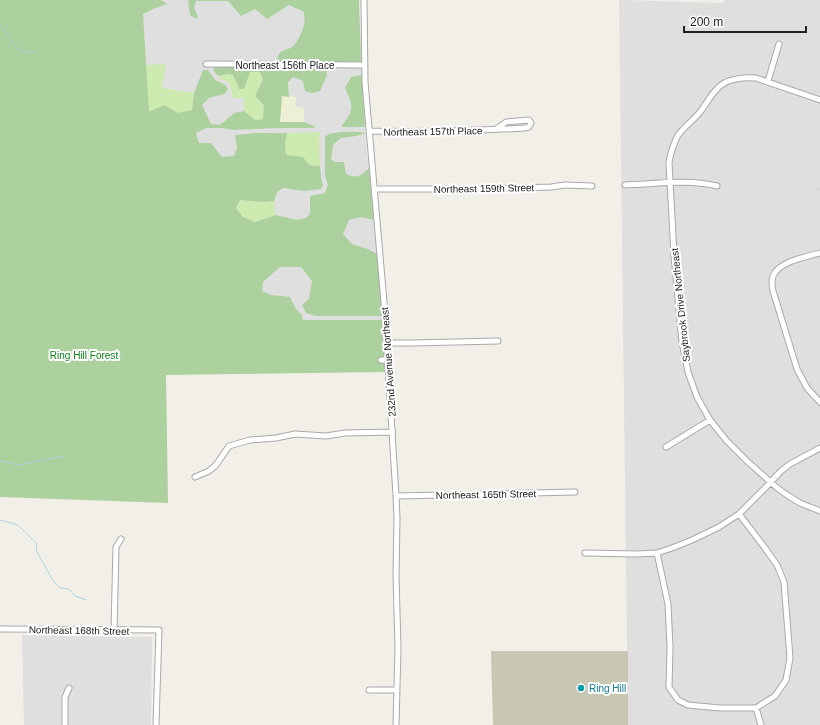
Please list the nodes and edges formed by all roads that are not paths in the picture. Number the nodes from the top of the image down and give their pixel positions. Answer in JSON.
{"nodes":[{"id":1,"x":364,"y":0,"type":"edge"},
{"id":2,"x":778,"y":44,"type":"dead end"},
{"id":3,"x":206,"y":64,"type":"dead end"},
{"id":4,"x":365,"y":65,"type":"junction"},
{"id":5,"x":768,"y":81,"type":"junction"},
{"id":6,"x":820,"y":100,"type":"edge"},
{"id":7,"x":496,"y":129,"type":"junction"},
{"id":8,"x":369,"y":131,"type":"junction"},
{"id":9,"x":669,"y":183,"type":"junction"},
{"id":10,"x":625,"y":185,"type":"dead end"},
{"id":11,"x":592,"y":186,"type":"dead end"},
{"id":12,"x":717,"y":186,"type":"dead end"},
{"id":13,"x":375,"y":189,"type":"junction"},
{"id":14,"x":820,"y":253,"type":"edge"},
{"id":15,"x":498,"y":341,"type":"dead end"},
{"id":16,"x":387,"y":343,"type":"junction"},
{"id":17,"x":382,"y":360,"type":"dead end"},
{"id":18,"x":388,"y":360,"type":"junction"},
{"id":19,"x":820,"y":402,"type":"edge"},
{"id":20,"x":710,"y":420,"type":"junction"},
{"id":21,"x":393,"y":432,"type":"junction"},
{"id":22,"x":666,"y":447,"type":"dead end"},
{"id":23,"x":820,"y":448,"type":"edge"},
{"id":24,"x":196,"y":477,"type":"dead end"},
{"id":25,"x":771,"y":482,"type":"junction"},
{"id":26,"x":575,"y":492,"type":"dead end"},
{"id":27,"x":396,"y":496,"type":"junction"},
{"id":28,"x":820,"y":511,"type":"edge"},
{"id":29,"x":739,"y":514,"type":"junction"},
{"id":30,"x":121,"y":539,"type":"dead end"},
{"id":31,"x":585,"y":553,"type":"dead end"},
{"id":32,"x":658,"y":553,"type":"junction"},
{"id":33,"x":0,"y":629,"type":"edge"},
{"id":34,"x":114,"y":630,"type":"junction"},
{"id":35,"x":69,"y":688,"type":"dead end"},
{"id":36,"x":369,"y":690,"type":"dead end"},
{"id":37,"x":397,"y":690,"type":"junction"},
{"id":38,"x":756,"y":708,"type":"junction"},
{"id":39,"x":65,"y":725,"type":"edge"},
{"id":40,"x":156,"y":725,"type":"edge"},
{"id":41,"x":396,"y":725,"type":"edge"},
{"id":42,"x":761,"y":725,"type":"edge"}],
"edges":[{"from":1,"to":4,"type":"street","name":"232nd Avenue Northeast"},
{"from":2,"to":5,"type":"street"},
{"from":3,"to":4,"type":"street","name":"Northeast 156th Place"},
{"from":4,"to":8,"type":"street","name":"232nd Avenue Northeast"},
{"from":5,"to":6,"type":"street"},
{"from":5,"to":9,"type":"street","name":"Saybrook Drive Northeast"},
{"from":7,"to":7,"type":"street","name":"Northeast 157th Place"},
{"from":7,"to":8,"type":"street","name":"Northeast 157th Place"},
{"from":8,"to":13,"type":"street","name":"232nd Avenue Northeast"},
{"from":9,"to":10,"type":"street"},
{"from":9,"to":12,"type":"street"},
{"from":9,"to":20,"type":"street","name":"Saybrook Drive Northeast"},
{"from":11,"to":13,"type":"street","name":"Northeast 159th Street"},
{"from":13,"to":16,"type":"street","name":"232nd Avenue Northeast"},
{"from":14,"to":19,"type":"street"},
{"from":15,"to":16,"type":"street"},
{"from":16,"to":18,"type":"street","name":"232nd Avenue Northeast"},
{"from":17,"to":18,"type":"street"},
{"from":18,"to":21,"type":"street","name":"232nd Avenue Northeast"},
{"from":20,"to":22,"type":"street"},
{"from":20,"to":25,"type":"street","name":"Saybrook Drive Northeast"},
{"from":21,"to":24,"type":"street"},
{"from":21,"to":27,"type":"street","name":"232nd Avenue Northeast"},
{"from":23,"to":25,"type":"street"},
{"from":25,"to":28,"type":"street","name":"Saybrook Drive Northeast"},
{"from":25,"to":29,"type":"street"},
{"from":26,"to":27,"type":"street","name":"Northeast 165th Street"},
{"from":27,"to":37,"type":"street","name":"232nd Avenue Northeast"},
{"from":29,"to":32,"type":"street"},
{"from":29,"to":38,"type":"street"},
{"from":30,"to":34,"type":"street"},
{"from":31,"to":32,"type":"street"},
{"from":32,"to":38,"type":"street"},
{"from":33,"to":34,"type":"street","name":"Northeast 168th Street"},
{"from":34,"to":40,"type":"street","name":"Northeast 168th Street"},
{"from":35,"to":39,"type":"street"},
{"from":36,"to":37,"type":"street"},
{"from":37,"to":41,"type":"street","name":"232nd Avenue Northeast"},
{"from":38,"to":42,"type":"street"}]}
